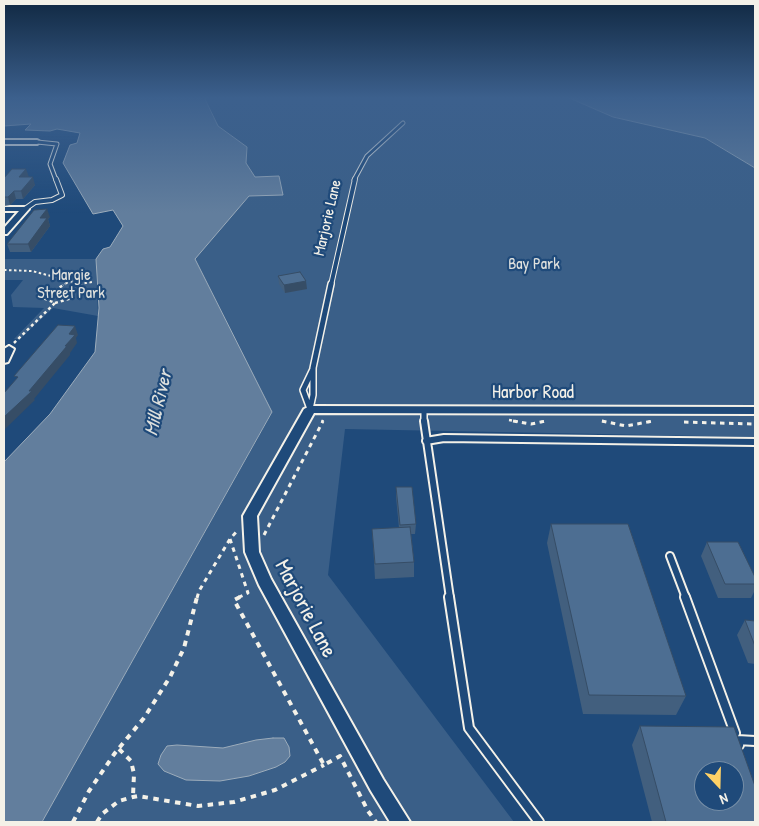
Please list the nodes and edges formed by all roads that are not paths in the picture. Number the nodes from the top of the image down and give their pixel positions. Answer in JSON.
{"nodes":[{"id":1,"x":389,"y":136,"type":"edge"},
{"id":2,"x":4,"y":142,"type":"edge"},
{"id":3,"x":37,"y":142,"type":"joint"},
{"id":4,"x":4,"y":209,"type":"edge"},
{"id":5,"x":21,"y":209,"type":"junction"},
{"id":6,"x":4,"y":232,"type":"edge"},
{"id":7,"x":9,"y":349,"type":"road end"},
{"id":8,"x":4,"y":360,"type":"edge"},
{"id":9,"x":313,"y":368,"type":"junction"},
{"id":10,"x":310,"y":408,"type":"junction"},
{"id":11,"x":424,"y":410,"type":"junction"},
{"id":12,"x":755,"y":411,"type":"edge"},
{"id":13,"x":426,"y":441,"type":"junction"},
{"id":14,"x":755,"y":442,"type":"edge"},
{"id":15,"x":670,"y":556,"type":"dead end"},
{"id":16,"x":737,"y":740,"type":"junction"},
{"id":17,"x":755,"y":741,"type":"edge"},
{"id":18,"x":743,"y":756,"type":"edge"},
{"id":19,"x":401,"y":822,"type":"edge"},
{"id":20,"x":539,"y":822,"type":"edge"}],
"edges":[{"from":1,"to":9,"type":"lane","name":"Marjorie Lane"},
{"from":2,"to":3,"type":"street"},
{"from":3,"to":5,"type":"lane"},
{"from":4,"to":5,"type":"street"},
{"from":5,"to":6,"type":"street"},
{"from":7,"to":8,"type":"street"},
{"from":9,"to":10,"type":"lane","name":"Marjorie Lane"},
{"from":9,"to":10,"type":"lane","name":"Marjorie Lane"},
{"from":10,"to":11,"type":"street","name":"Harbor Road"},
{"from":10,"to":19,"type":"street","name":"Marjorie Lane"},
{"from":11,"to":12,"type":"street","name":"Harbor Road"},
{"from":11,"to":13,"type":"lane"},
{"from":13,"to":14,"type":"lane"},
{"from":13,"to":20,"type":"lane"},
{"from":15,"to":16,"type":"lane"},
{"from":16,"to":17,"type":"lane"},
{"from":16,"to":18,"type":"lane"}]}
